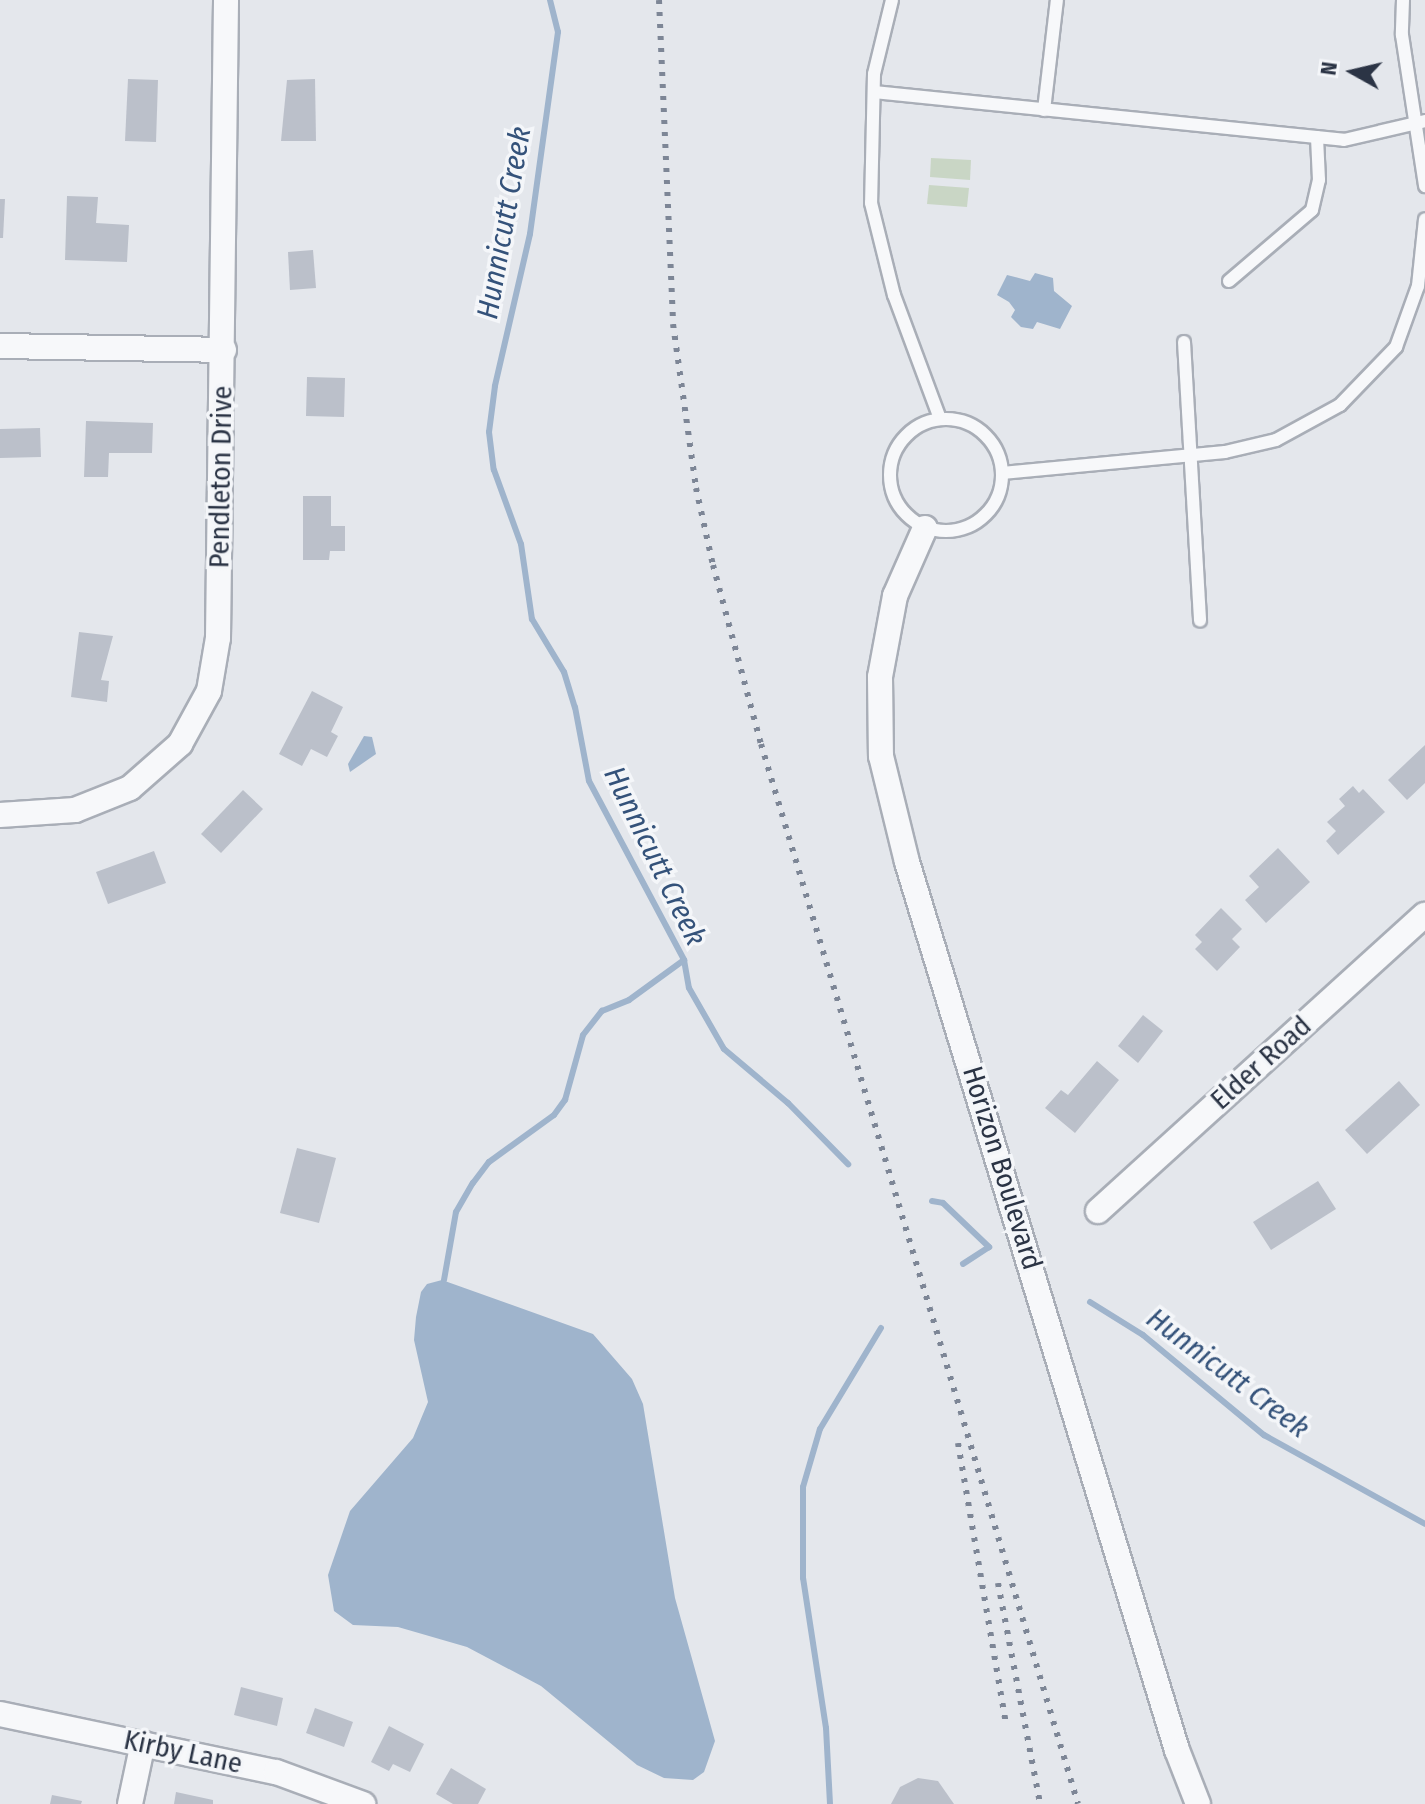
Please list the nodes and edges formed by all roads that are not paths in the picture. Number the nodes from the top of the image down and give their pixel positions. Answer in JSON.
{"nodes":[{"id":1,"x":226,"y":0,"type":"edge"},
{"id":2,"x":892,"y":0,"type":"edge"},
{"id":3,"x":1057,"y":0,"type":"edge"},
{"id":4,"x":1403,"y":0,"type":"edge"},
{"id":5,"x":874,"y":92,"type":"junction"},
{"id":6,"x":1044,"y":110,"type":"junction"},
{"id":7,"x":1420,"y":122,"type":"edge"},
{"id":8,"x":1317,"y":137,"type":"junction"},
{"id":9,"x":1425,"y":186,"type":"edge"},
{"id":10,"x":1425,"y":219,"type":"edge"},
{"id":11,"x":1229,"y":281,"type":"dead end"},
{"id":12,"x":1184,"y":342,"type":"dead end"},
{"id":13,"x":0,"y":346,"type":"edge"},
{"id":14,"x":224,"y":350,"type":"junction"},
{"id":15,"x":940,"y":419,"type":"junction"},
{"id":16,"x":1190,"y":453,"type":"junction"},
{"id":17,"x":1002,"y":473,"type":"junction"},
{"id":18,"x":925,"y":528,"type":"junction"},
{"id":19,"x":1200,"y":621,"type":"dead end"},
{"id":20,"x":0,"y":815,"type":"edge"},
{"id":21,"x":1425,"y":915,"type":"edge"},
{"id":22,"x":1098,"y":1211,"type":"dead end"},
{"id":23,"x":0,"y":1714,"type":"edge"},
{"id":24,"x":143,"y":1743,"type":"junction"},
{"id":25,"x":130,"y":1804,"type":"edge"},
{"id":26,"x":363,"y":1804,"type":"edge"},
{"id":27,"x":1198,"y":1804,"type":"edge"}],
"edges":[{"from":1,"to":14,"type":"street","name":"Pendleton Drive"},
{"from":2,"to":5,"type":"lane"},
{"from":3,"to":6,"type":"lane"},
{"from":4,"to":7,"type":"lane"},
{"from":5,"to":6,"type":"lane"},
{"from":5,"to":15,"type":"lane"},
{"from":6,"to":8,"type":"lane"},
{"from":7,"to":8,"type":"lane"},
{"from":7,"to":9,"type":"lane"},
{"from":8,"to":11,"type":"lane"},
{"from":10,"to":16,"type":"lane"},
{"from":12,"to":16,"type":"lane"},
{"from":13,"to":14,"type":"street"},
{"from":14,"to":20,"type":"street","name":"Pendleton Drive"},
{"from":15,"to":17,"type":"lane"},
{"from":15,"to":18,"type":"lane"},
{"from":16,"to":17,"type":"lane"},
{"from":16,"to":19,"type":"lane"},
{"from":17,"to":18,"type":"lane"},
{"from":18,"to":27,"type":"street","name":"Horizon Boulevard"},
{"from":21,"to":22,"type":"street","name":"Elder Road"},
{"from":23,"to":24,"type":"street","name":"Kirby Lane"},
{"from":24,"to":25,"type":"street"},
{"from":24,"to":26,"type":"street","name":"Kirby Lane"}]}
